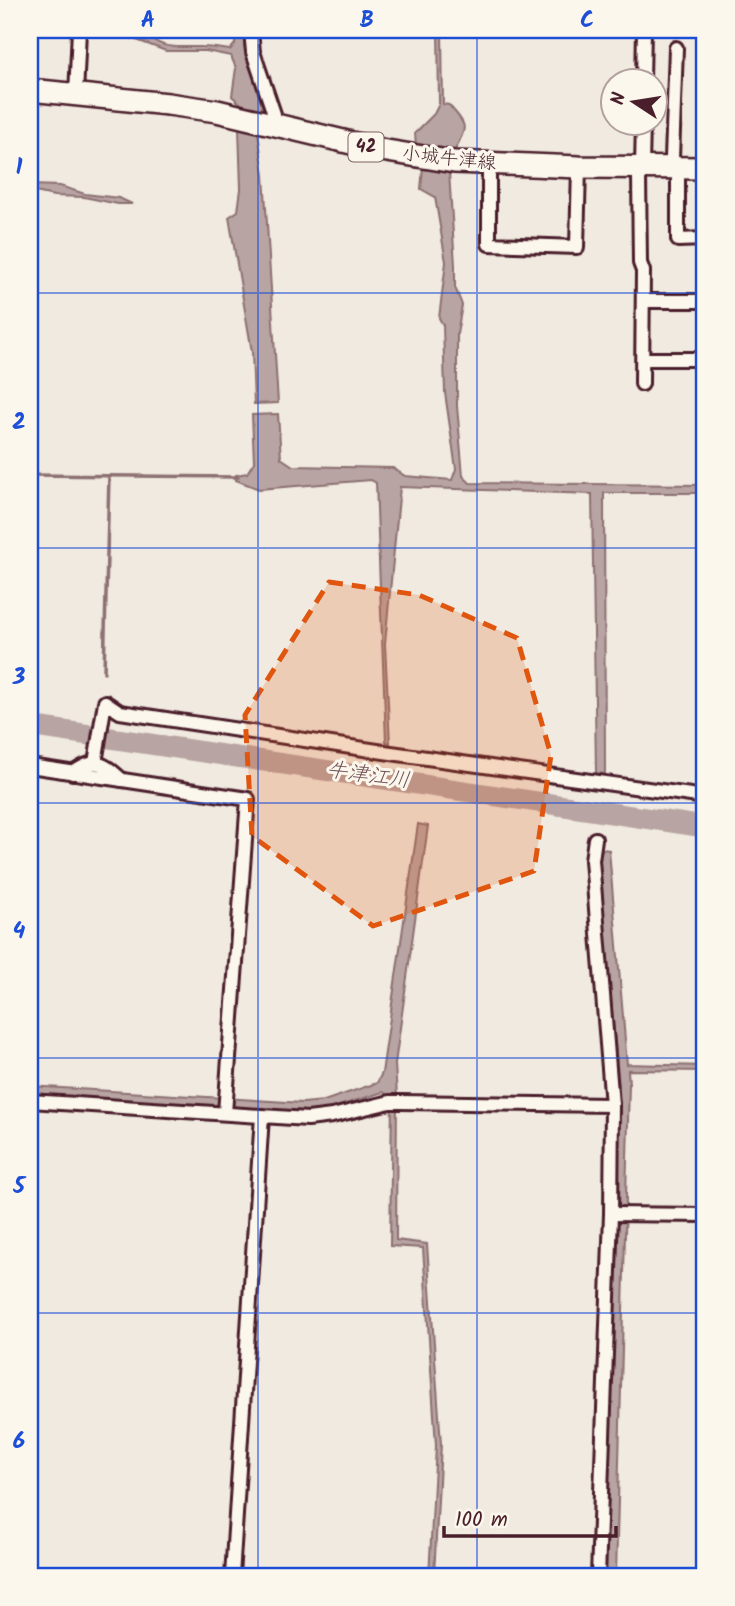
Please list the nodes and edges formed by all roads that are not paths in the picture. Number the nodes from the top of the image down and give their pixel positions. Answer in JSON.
{"nodes":[{"id":1,"x":79,"y":30,"type":"edge"},
{"id":2,"x":251,"y":30,"type":"edge"},
{"id":3,"x":644,"y":30,"type":"edge"},
{"id":4,"x":676,"y":48,"type":"dead end"},
{"id":5,"x":643,"y":66,"type":"edge"},
{"id":6,"x":30,"y":90,"type":"edge"},
{"id":7,"x":76,"y":95,"type":"junction"},
{"id":8,"x":275,"y":125,"type":"junction"},
{"id":9,"x":643,"y":136,"type":"edge"},
{"id":10,"x":489,"y":164,"type":"junction"},
{"id":11,"x":579,"y":167,"type":"junction"},
{"id":12,"x":642,"y":167,"type":"junction"},
{"id":13,"x":678,"y":167,"type":"junction"},
{"id":14,"x":705,"y":168,"type":"edge"},
{"id":15,"x":705,"y":239,"type":"edge"},
{"id":16,"x":643,"y":301,"type":"junction"},
{"id":17,"x":705,"y":301,"type":"edge"},
{"id":18,"x":643,"y":359,"type":"junction"},
{"id":19,"x":705,"y":359,"type":"edge"},
{"id":20,"x":642,"y":384,"type":"dead end"},
{"id":21,"x":95,"y":764,"type":"junction"},
{"id":22,"x":30,"y":766,"type":"edge"},
{"id":23,"x":73,"y":773,"type":"junction"},
{"id":24,"x":122,"y":780,"type":"junction"},
{"id":25,"x":705,"y":797,"type":"edge"},
{"id":26,"x":595,"y":839,"type":"dead end"},
{"id":27,"x":30,"y":1101,"type":"edge"},
{"id":28,"x":612,"y":1105,"type":"junction"},
{"id":29,"x":225,"y":1113,"type":"junction"},
{"id":30,"x":262,"y":1116,"type":"junction"},
{"id":31,"x":611,"y":1214,"type":"junction"},
{"id":32,"x":705,"y":1215,"type":"edge"},
{"id":33,"x":232,"y":1576,"type":"edge"},
{"id":34,"x":598,"y":1576,"type":"edge"}],
"edges":[{"from":1,"to":7,"type":"street"},
{"from":2,"to":8,"type":"street"},
{"from":3,"to":5,"type":"street"},
{"from":4,"to":13,"type":"street"},
{"from":6,"to":7,"type":"main road","name":"小城牛津線","number":"42"},
{"from":7,"to":8,"type":"main road","name":"小城牛津線","number":"42"},
{"from":8,"to":10,"type":"main road","name":"小城牛津線","number":"42"},
{"from":9,"to":12,"type":"street"},
{"from":10,"to":11,"type":"main road","name":"小城牛津線","number":"42"},
{"from":10,"to":11,"type":"street"},
{"from":11,"to":12,"type":"main road","name":"小城牛津線","number":"42"},
{"from":12,"to":13,"type":"main road","name":"小城牛津線","number":"42"},
{"from":12,"to":16,"type":"street"},
{"from":13,"to":14,"type":"main road","name":"小城牛津線","number":"42"},
{"from":13,"to":15,"type":"street"},
{"from":16,"to":17,"type":"street"},
{"from":16,"to":18,"type":"street"},
{"from":18,"to":19,"type":"street"},
{"from":18,"to":20,"type":"street"},
{"from":21,"to":23,"type":"street"},
{"from":21,"to":24,"type":"street"},
{"from":21,"to":25,"type":"street"},
{"from":22,"to":23,"type":"street"},
{"from":23,"to":24,"type":"street"},
{"from":24,"to":29,"type":"street"},
{"from":26,"to":28,"type":"street"},
{"from":27,"to":29,"type":"street"},
{"from":28,"to":30,"type":"street"},
{"from":28,"to":31,"type":"street"},
{"from":29,"to":30,"type":"street"},
{"from":30,"to":33,"type":"street"},
{"from":31,"to":32,"type":"street"},
{"from":31,"to":34,"type":"street"}]}
